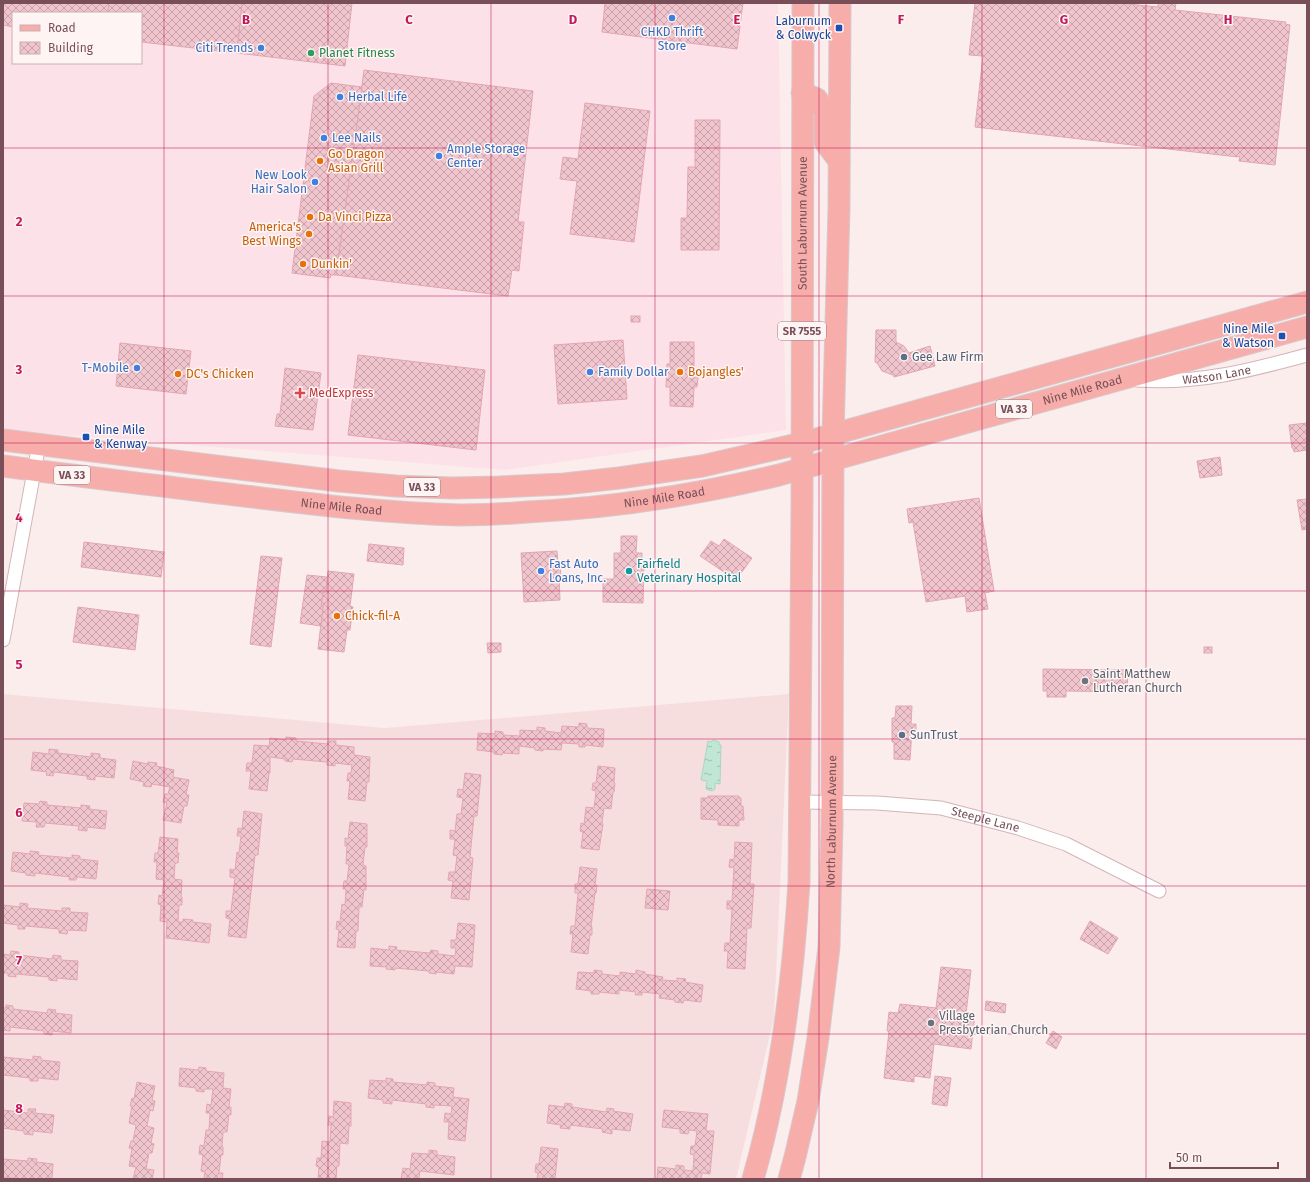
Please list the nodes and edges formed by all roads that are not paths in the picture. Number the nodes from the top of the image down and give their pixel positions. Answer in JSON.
{"nodes":[{"id":1,"x":803,"y":3,"type":"edge"},
{"id":2,"x":840,"y":3,"type":"edge"},
{"id":3,"x":802,"y":93,"type":"junction"},
{"id":4,"x":839,"y":161,"type":"junction"},
{"id":5,"x":1307,"y":302,"type":"edge"},
{"id":6,"x":1307,"y":327,"type":"edge"},
{"id":7,"x":1307,"y":355,"type":"edge"},
{"id":8,"x":1124,"y":379,"type":"junction"},
{"id":9,"x":833,"y":435,"type":"junction"},
{"id":10,"x":3,"y":440,"type":"edge"},
{"id":11,"x":802,"y":443,"type":"junction"},
{"id":12,"x":39,"y":444,"type":"junction"},
{"id":13,"x":833,"y":460,"type":"junction"},
{"id":14,"x":3,"y":466,"type":"edge"},
{"id":15,"x":802,"y":469,"type":"junction"},
{"id":16,"x":35,"y":470,"type":"junction"},
{"id":17,"x":3,"y":640,"type":"edge"},
{"id":18,"x":799,"y":802,"type":"junction"},
{"id":19,"x":832,"y":802,"type":"junction"},
{"id":20,"x":1159,"y":891,"type":"dead end"},
{"id":21,"x":753,"y":1179,"type":"edge"},
{"id":22,"x":789,"y":1179,"type":"edge"}],
"edges":[{"from":1,"to":3,"type":"main road","name":"South Laburnum Avenue"},
{"from":2,"to":4,"type":"main road"},
{"from":3,"to":4,"type":"main road"},
{"from":3,"to":11,"type":"main road","name":"South Laburnum Avenue","number":"SR 7555"},
{"from":4,"to":9,"type":"main road"},
{"from":5,"to":9,"type":"main road","name":"Nine Mile Road","number":"VA 33"},
{"from":6,"to":8,"type":"main road","name":"Nine Mile Road","number":"VA 33"},
{"from":7,"to":8,"type":"street","name":"Watson Lane"},
{"from":8,"to":13,"type":"main road","name":"Nine Mile Road","number":"VA 33"},
{"from":9,"to":11,"type":"main road","name":"Nine Mile Road","number":"VA 33"},
{"from":9,"to":13,"type":"main road","name":"North Laburnum Avenue"},
{"from":10,"to":12,"type":"main road","name":"Nine Mile Road","number":"VA 33"},
{"from":11,"to":12,"type":"main road","name":"Nine Mile Road","number":"VA 33"},
{"from":11,"to":15,"type":"main road","name":"South Laburnum Avenue"},
{"from":12,"to":16,"type":"street"},
{"from":13,"to":15,"type":"main road","name":"Nine Mile Road","number":"VA 33"},
{"from":13,"to":19,"type":"main road","name":"North Laburnum Avenue"},
{"from":14,"to":16,"type":"main road","name":"Nine Mile Road","number":"VA 33"},
{"from":15,"to":16,"type":"main road","name":"Nine Mile Road","number":"VA 33"},
{"from":15,"to":18,"type":"main road"},
{"from":16,"to":17,"type":"street"},
{"from":18,"to":19,"type":"street","name":"Steeple Lane"},
{"from":18,"to":21,"type":"main road"},
{"from":19,"to":20,"type":"street","name":"Steeple Lane"},
{"from":19,"to":22,"type":"main road","name":"North Laburnum Avenue"}]}
